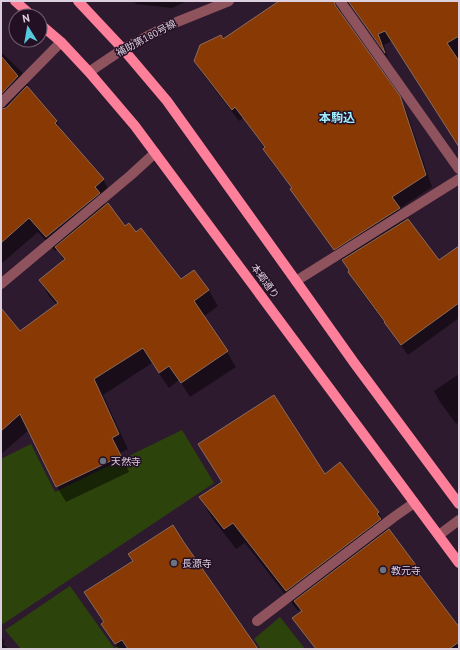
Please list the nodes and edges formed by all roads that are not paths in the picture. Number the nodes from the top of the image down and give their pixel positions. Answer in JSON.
{"nodes":[{"id":1,"x":15,"y":1,"type":"edge"},
{"id":2,"x":78,"y":1,"type":"edge"},
{"id":3,"x":340,"y":1,"type":"edge"},
{"id":4,"x":224,"y":2,"type":"edge"},
{"id":5,"x":23,"y":8,"type":"edge"},
{"id":6,"x":48,"y":31,"type":"edge"},
{"id":7,"x":61,"y":42,"type":"junction"},
{"id":8,"x":123,"y":49,"type":"junction"},
{"id":9,"x":89,"y":72,"type":"junction"},
{"id":10,"x":1,"y":104,"type":"edge"},
{"id":11,"x":155,"y":153,"type":"junction"},
{"id":12,"x":459,"y":169,"type":"edge"},
{"id":13,"x":459,"y":179,"type":"edge"},
{"id":14,"x":296,"y":281,"type":"junction"},
{"id":15,"x":1,"y":284,"type":"edge"},
{"id":16,"x":414,"y":503,"type":"junction"},
{"id":17,"x":459,"y":504,"type":"edge"},
{"id":18,"x":459,"y":520,"type":"edge"},
{"id":19,"x":438,"y":535,"type":"junction"},
{"id":20,"x":459,"y":563,"type":"edge"},
{"id":21,"x":257,"y":621,"type":"dead end"}],
"edges":[{"from":1,"to":5,"type":"main road"},
{"from":2,"to":8,"type":"main road"},
{"from":3,"to":12,"type":"street"},
{"from":4,"to":8,"type":"street","name":"補助第180号線"},
{"from":6,"to":7,"type":"main road","name":"本郷通り"},
{"from":7,"to":9,"type":"main road","name":"本郷通り"},
{"from":7,"to":10,"type":"street"},
{"from":8,"to":9,"type":"street","name":"補助第180号線"},
{"from":8,"to":14,"type":"main road"},
{"from":9,"to":11,"type":"main road","name":"本郷通り"},
{"from":11,"to":15,"type":"street"},
{"from":11,"to":16,"type":"main road","name":"本郷通り"},
{"from":13,"to":14,"type":"street"},
{"from":14,"to":17,"type":"main road"},
{"from":16,"to":19,"type":"main road","name":"本郷通り"},
{"from":16,"to":21,"type":"street"},
{"from":18,"to":19,"type":"street"},
{"from":19,"to":20,"type":"main road","name":"本郷通り"}]}
